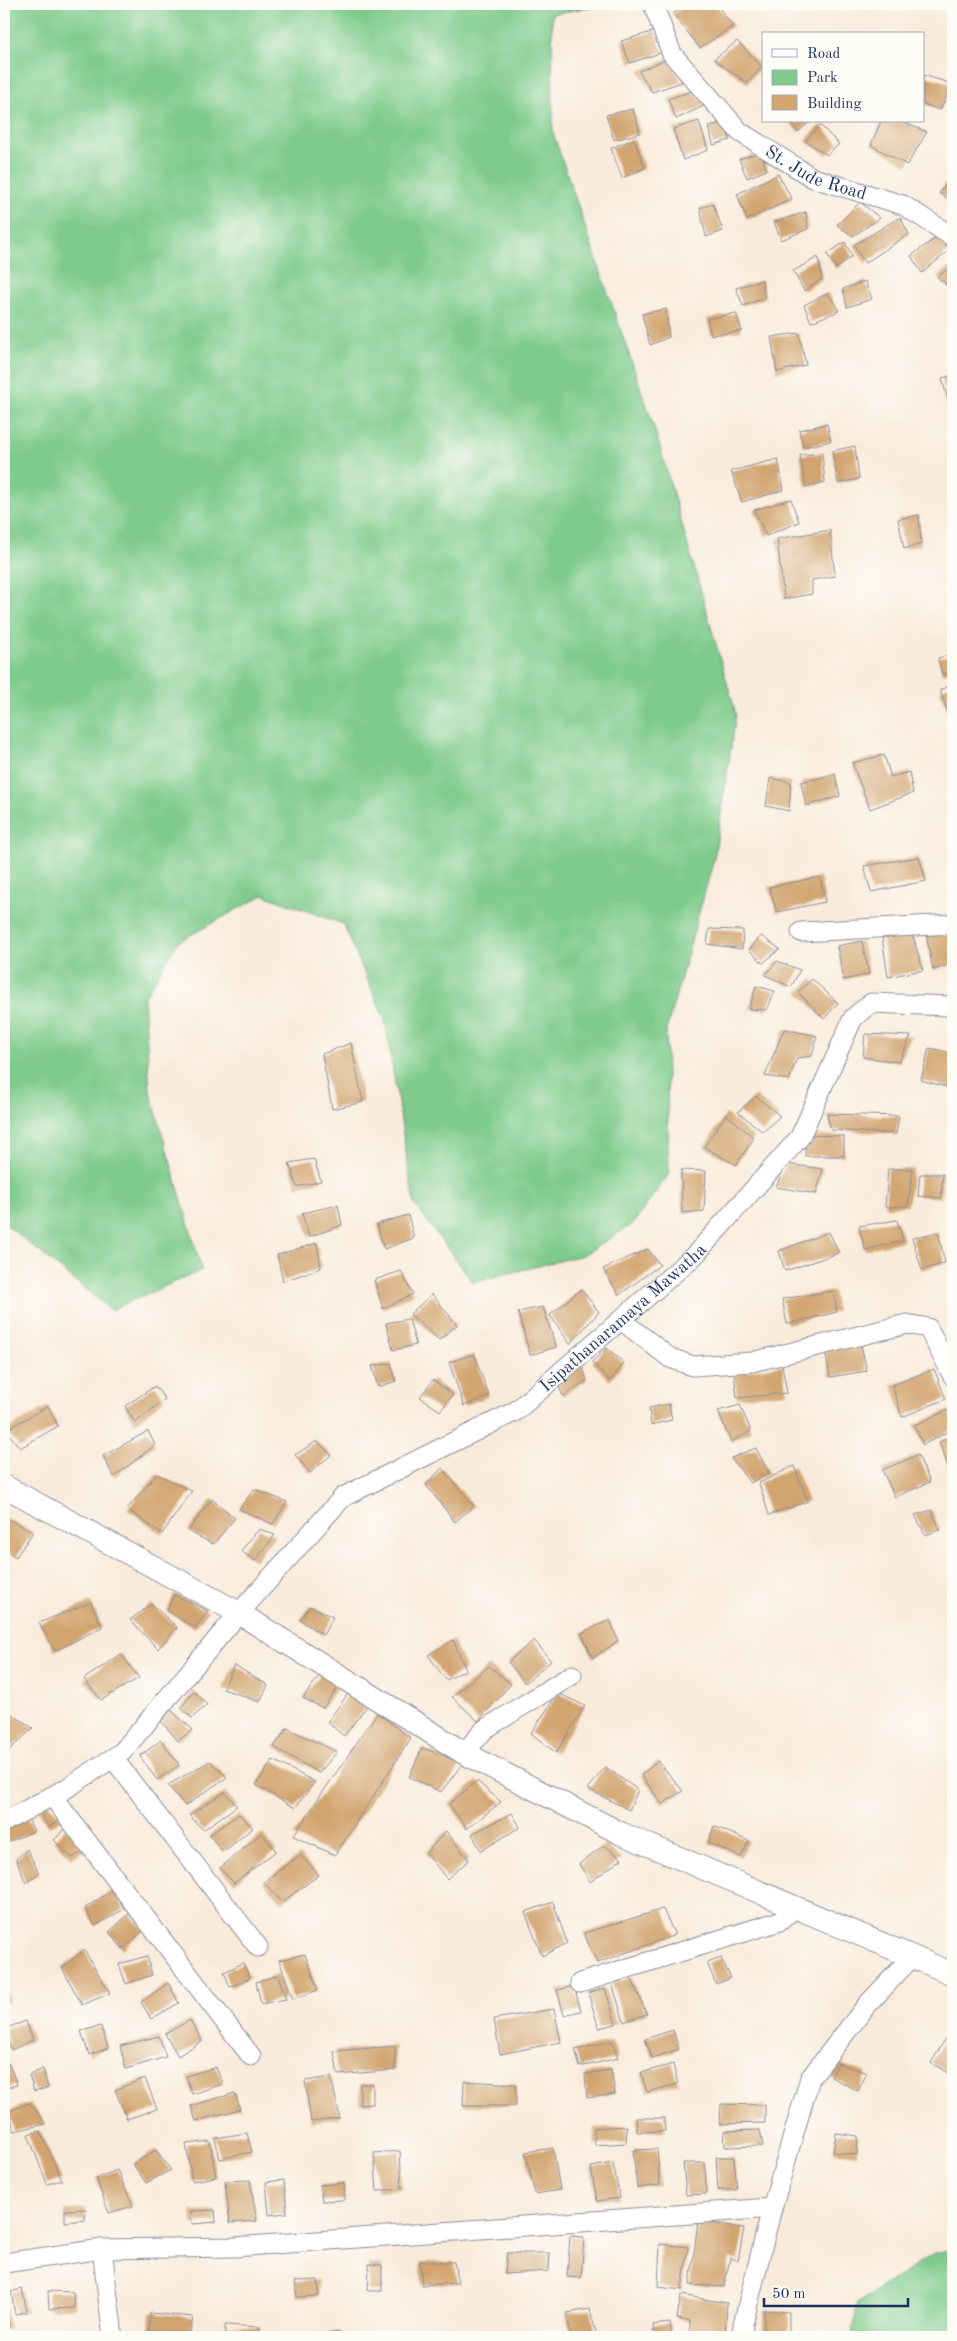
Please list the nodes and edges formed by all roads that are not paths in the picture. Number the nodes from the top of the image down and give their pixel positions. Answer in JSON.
{"nodes":[{"id":1,"x":653,"y":4,"type":"edge"},
{"id":2,"x":953,"y":237,"type":"edge"},
{"id":3,"x":953,"y":924,"type":"edge"},
{"id":4,"x":801,"y":932,"type":"dead end"},
{"id":5,"x":953,"y":1003,"type":"edge"},
{"id":6,"x":621,"y":1320,"type":"junction"},
{"id":7,"x":953,"y":1376,"type":"edge"},
{"id":8,"x":4,"y":1486,"type":"edge"},
{"id":9,"x":239,"y":1613,"type":"junction"},
{"id":10,"x":572,"y":1675,"type":"dead end"},
{"id":11,"x":464,"y":1753,"type":"junction"},
{"id":12,"x":113,"y":1758,"type":"junction"},
{"id":13,"x":52,"y":1796,"type":"junction"},
{"id":14,"x":4,"y":1822,"type":"edge"},
{"id":15,"x":795,"y":1907,"type":"junction"},
{"id":16,"x":258,"y":1947,"type":"dead end"},
{"id":17,"x":912,"y":1957,"type":"junction"},
{"id":18,"x":953,"y":1974,"type":"edge"},
{"id":19,"x":580,"y":1983,"type":"dead end"},
{"id":20,"x":251,"y":2056,"type":"dead end"},
{"id":21,"x":772,"y":2208,"type":"junction"},
{"id":22,"x":102,"y":2250,"type":"junction"},
{"id":23,"x":4,"y":2263,"type":"edge"},
{"id":24,"x":113,"y":2337,"type":"edge"},
{"id":25,"x":742,"y":2337,"type":"edge"}],
"edges":[{"from":1,"to":2,"type":"street","name":"St. Jude Road"},
{"from":3,"to":4,"type":"street"},
{"from":5,"to":6,"type":"street","name":"Isipathanaramaya Mawatha"},
{"from":6,"to":7,"type":"street"},
{"from":6,"to":9,"type":"street","name":"Isipathanaramaya Mawatha"},
{"from":8,"to":9,"type":"street"},
{"from":9,"to":11,"type":"street"},
{"from":9,"to":12,"type":"street","name":"Isipathanaramaya Mawatha"},
{"from":10,"to":11,"type":"street"},
{"from":11,"to":15,"type":"street"},
{"from":12,"to":13,"type":"street","name":"Isipathanaramaya Mawatha"},
{"from":12,"to":16,"type":"street"},
{"from":13,"to":14,"type":"street","name":"Isipathanaramaya Mawatha"},
{"from":13,"to":20,"type":"street"},
{"from":15,"to":17,"type":"street"},
{"from":15,"to":19,"type":"street"},
{"from":17,"to":18,"type":"street"},
{"from":17,"to":21,"type":"street"},
{"from":21,"to":22,"type":"street"},
{"from":21,"to":25,"type":"street"},
{"from":22,"to":23,"type":"street"},
{"from":22,"to":24,"type":"street"}]}
